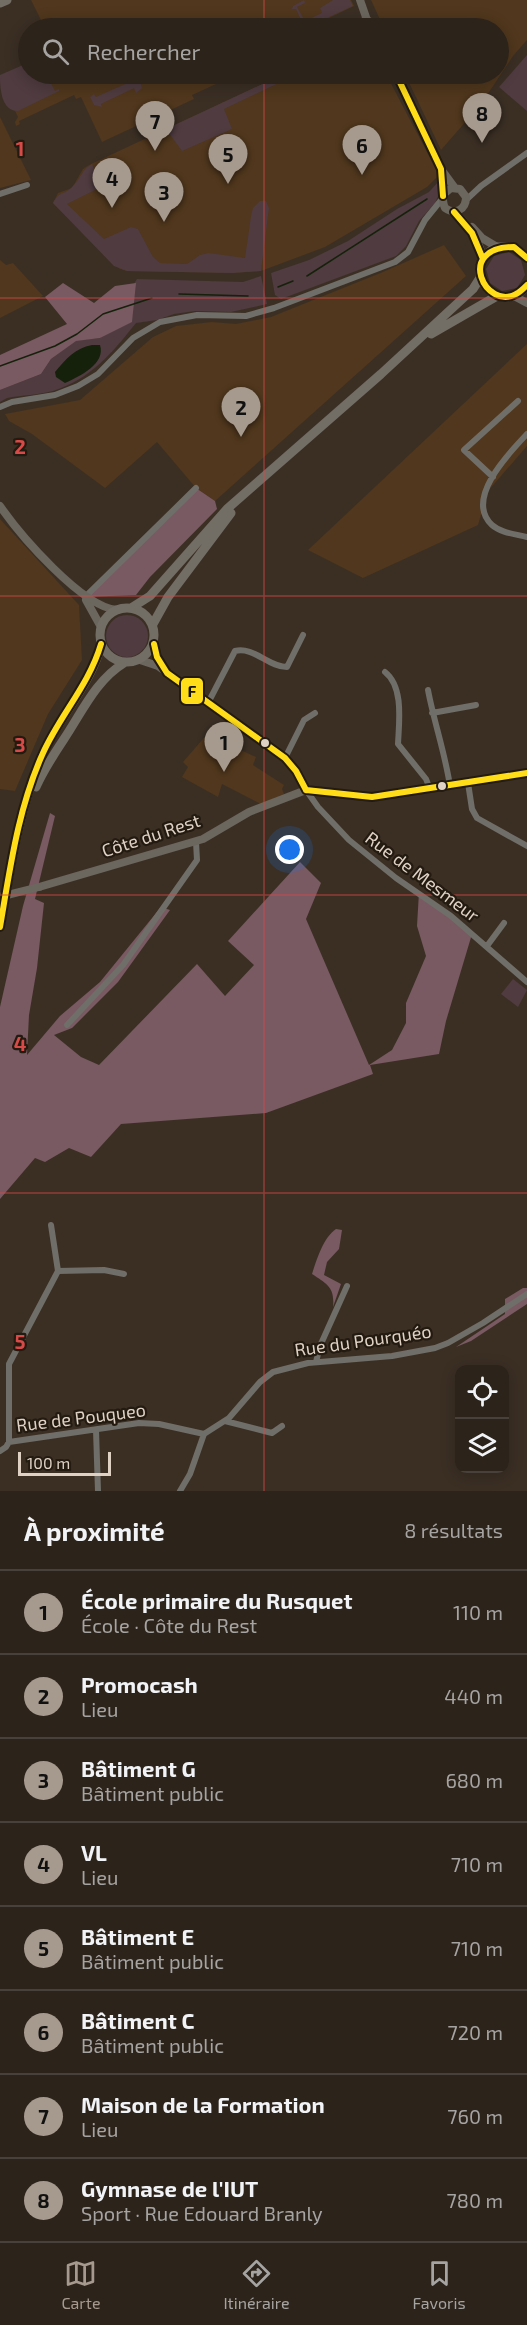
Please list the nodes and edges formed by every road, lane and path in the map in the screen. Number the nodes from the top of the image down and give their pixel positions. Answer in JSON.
{"nodes":[{"id":1,"x":7,"y":0,"type":"edge"},
{"id":2,"x":360,"y":0,"type":"edge"},
{"id":3,"x":0,"y":3,"type":"edge"},
{"id":4,"x":366,"y":18,"type":"edge"},
{"id":5,"x":401,"y":84,"type":"edge"},
{"id":6,"x":527,"y":153,"type":"edge"},
{"id":7,"x":441,"y":169,"type":"junction"},
{"id":8,"x":27,"y":185,"type":"dead end"},
{"id":9,"x":481,"y":186,"type":"junction"},
{"id":10,"x":458,"y":189,"type":"junction"},
{"id":11,"x":0,"y":194,"type":"edge"},
{"id":12,"x":444,"y":196,"type":"junction"},
{"id":13,"x":466,"y":203,"type":"junction"},
{"id":14,"x":451,"y":211,"type":"junction"},
{"id":15,"x":429,"y":215,"type":"junction"},
{"id":16,"x":527,"y":241,"type":"edge"},
{"id":17,"x":497,"y":247,"type":"junction"},
{"id":18,"x":514,"y":247,"type":"junction"},
{"id":19,"x":527,"y":258,"type":"edge"},
{"id":20,"x":483,"y":259,"type":"junction"},
{"id":21,"x":480,"y":278,"type":"junction"},
{"id":22,"x":527,"y":285,"type":"edge"},
{"id":23,"x":497,"y":296,"type":"junction"},
{"id":24,"x":514,"y":296,"type":"junction"},
{"id":25,"x":527,"y":303,"type":"edge"},
{"id":26,"x":414,"y":344,"type":"junction"},
{"id":27,"x":518,"y":401,"type":"dead end"},
{"id":28,"x":0,"y":407,"type":"edge"},
{"id":29,"x":527,"y":434,"type":"edge"},
{"id":30,"x":493,"y":477,"type":"junction"},
{"id":31,"x":196,"y":488,"type":"dead end"},
{"id":32,"x":243,"y":496,"type":"junction"},
{"id":33,"x":0,"y":506,"type":"edge"},
{"id":34,"x":527,"y":537,"type":"edge"},
{"id":35,"x":85,"y":597,"type":"junction"},
{"id":36,"x":131,"y":608,"type":"junction"},
{"id":37,"x":117,"y":610,"type":"junction"},
{"id":38,"x":153,"y":624,"type":"junction"},
{"id":39,"x":101,"y":627,"type":"junction"},
{"id":40,"x":303,"y":635,"type":"dead end"},
{"id":41,"x":101,"y":644,"type":"junction"},
{"id":42,"x":154,"y":644,"type":"junction"},
{"id":43,"x":140,"y":660,"type":"junction"},
{"id":44,"x":124,"y":663,"type":"junction"},
{"id":45,"x":385,"y":672,"type":"dead end"},
{"id":46,"x":167,"y":673,"type":"junction"},
{"id":47,"x":428,"y":690,"type":"dead end"},
{"id":48,"x":208,"y":703,"type":"junction"},
{"id":49,"x":476,"y":705,"type":"dead end"},
{"id":50,"x":315,"y":713,"type":"dead end"},
{"id":51,"x":432,"y":713,"type":"junction"},
{"id":52,"x":285,"y":758,"type":"junction"},
{"id":53,"x":527,"y":773,"type":"edge"},
{"id":54,"x":468,"y":783,"type":"junction"},
{"id":55,"x":450,"y":786,"type":"junction"},
{"id":56,"x":430,"y":789,"type":"junction"},
{"id":57,"x":306,"y":790,"type":"junction"},
{"id":58,"x":24,"y":810,"type":"junction"},
{"id":59,"x":196,"y":842,"type":"junction"},
{"id":60,"x":527,"y":846,"type":"edge"},
{"id":61,"x":0,"y":897,"type":"edge"},
{"id":62,"x":504,"y":923,"type":"dead end"},
{"id":63,"x":0,"y":927,"type":"edge"},
{"id":64,"x":487,"y":946,"type":"junction"},
{"id":65,"x":527,"y":982,"type":"edge"},
{"id":66,"x":67,"y":1025,"type":"dead end"},
{"id":67,"x":51,"y":1225,"type":"dead end"},
{"id":68,"x":58,"y":1271,"type":"junction"},
{"id":69,"x":124,"y":1274,"type":"dead end"},
{"id":70,"x":347,"y":1286,"type":"dead end"},
{"id":71,"x":527,"y":1294,"type":"edge"},
{"id":72,"x":316,"y":1362,"type":"junction"},
{"id":73,"x":225,"y":1421,"type":"junction"},
{"id":74,"x":282,"y":1426,"type":"dead end"},
{"id":75,"x":96,"y":1430,"type":"junction"},
{"id":76,"x":204,"y":1434,"type":"junction"},
{"id":77,"x":9,"y":1442,"type":"junction"},
{"id":78,"x":0,"y":1451,"type":"edge"},
{"id":79,"x":98,"y":1491,"type":"edge"},
{"id":80,"x":180,"y":1491,"type":"edge"}],
"edges":[{"from":1,"to":3,"type":"main road"},
{"from":2,"to":4,"type":"street"},
{"from":5,"to":7,"type":"street"},
{"from":6,"to":9,"type":"street"},
{"from":7,"to":10,"type":"street"},
{"from":7,"to":12,"type":"street"},
{"from":8,"to":11,"type":"street"},
{"from":9,"to":10,"type":"street"},
{"from":9,"to":13,"type":"street"},
{"from":10,"to":12,"type":"street"},
{"from":10,"to":13,"type":"street"},
{"from":12,"to":14,"type":"street"},
{"from":12,"to":15,"type":"street"},
{"from":13,"to":14,"type":"street"},
{"from":13,"to":17,"type":"street"},
{"from":14,"to":15,"type":"street"},
{"from":14,"to":20,"type":"street"},
{"from":15,"to":28,"type":"street"},
{"from":16,"to":18,"type":"main road"},
{"from":17,"to":18,"type":"main road"},
{"from":17,"to":20,"type":"main road"},
{"from":18,"to":19,"type":"main road"},
{"from":20,"to":21,"type":"main road"},
{"from":21,"to":23,"type":"main road"},
{"from":21,"to":26,"type":"main road"},
{"from":22,"to":24,"type":"main road"},
{"from":23,"to":24,"type":"main road"},
{"from":23,"to":26,"type":"main road"},
{"from":24,"to":25,"type":"street"},
{"from":26,"to":32,"type":"main road"},
{"from":27,"to":30,"type":"street"},
{"from":29,"to":30,"type":"street"},
{"from":30,"to":34,"type":"street"},
{"from":31,"to":35,"type":"street"},
{"from":32,"to":36,"type":"main road"},
{"from":32,"to":38,"type":"main road"},
{"from":33,"to":35,"type":"street"},
{"from":35,"to":37,"type":"street"},
{"from":35,"to":39,"type":"street"},
{"from":36,"to":37,"type":"main road"},
{"from":36,"to":38,"type":"main road"},
{"from":37,"to":39,"type":"main road"},
{"from":38,"to":42,"type":"main road"},
{"from":39,"to":41,"type":"main road"},
{"from":40,"to":48,"type":"street"},
{"from":41,"to":44,"type":"main road"},
{"from":41,"to":58,"type":"main road"},
{"from":42,"to":43,"type":"main road"},
{"from":42,"to":46,"type":"street"},
{"from":43,"to":44,"type":"main road"},
{"from":43,"to":46,"type":"street"},
{"from":44,"to":58,"type":"main road"},
{"from":45,"to":56,"type":"street"},
{"from":46,"to":48,"type":"street"},
{"from":47,"to":51,"type":"street"},
{"from":48,"to":52,"type":"street"},
{"from":49,"to":51,"type":"street"},
{"from":50,"to":52,"type":"street"},
{"from":51,"to":55,"type":"street"},
{"from":52,"to":57,"type":"street"},
{"from":53,"to":54,"type":"street"},
{"from":54,"to":55,"type":"street"},
{"from":54,"to":60,"type":"street"},
{"from":55,"to":56,"type":"street"},
{"from":56,"to":57,"type":"street"},
{"from":57,"to":59,"type":"street","name":"Côte du Rest"},
{"from":57,"to":64,"type":"street","name":"Rue de Mesmeur"},
{"from":58,"to":63,"type":"main road"},
{"from":59,"to":61,"type":"street","name":"Côte du Rest","bridge":true},
{"from":59,"to":66,"type":"street"},
{"from":62,"to":64,"type":"street"},
{"from":64,"to":65,"type":"street","name":"Rue de Mesmeur"},
{"from":67,"to":68,"type":"street"},
{"from":68,"to":69,"type":"street"},
{"from":68,"to":77,"type":"street"},
{"from":70,"to":72,"type":"street"},
{"from":71,"to":72,"type":"street","name":"Rue du Pourquéo"},
{"from":72,"to":73,"type":"street","name":"Rue du Pourquéo"},
{"from":73,"to":74,"type":"street"},
{"from":73,"to":76,"type":"street","name":"Rue du Pourquéo"},
{"from":75,"to":76,"type":"street","name":"Rue de Pouqueo"},
{"from":75,"to":77,"type":"street","name":"Rue de Pouqueo"},
{"from":75,"to":79,"type":"street"},
{"from":76,"to":80,"type":"street"},
{"from":77,"to":78,"type":"street","name":"Rue de Pouqueo"}]}
